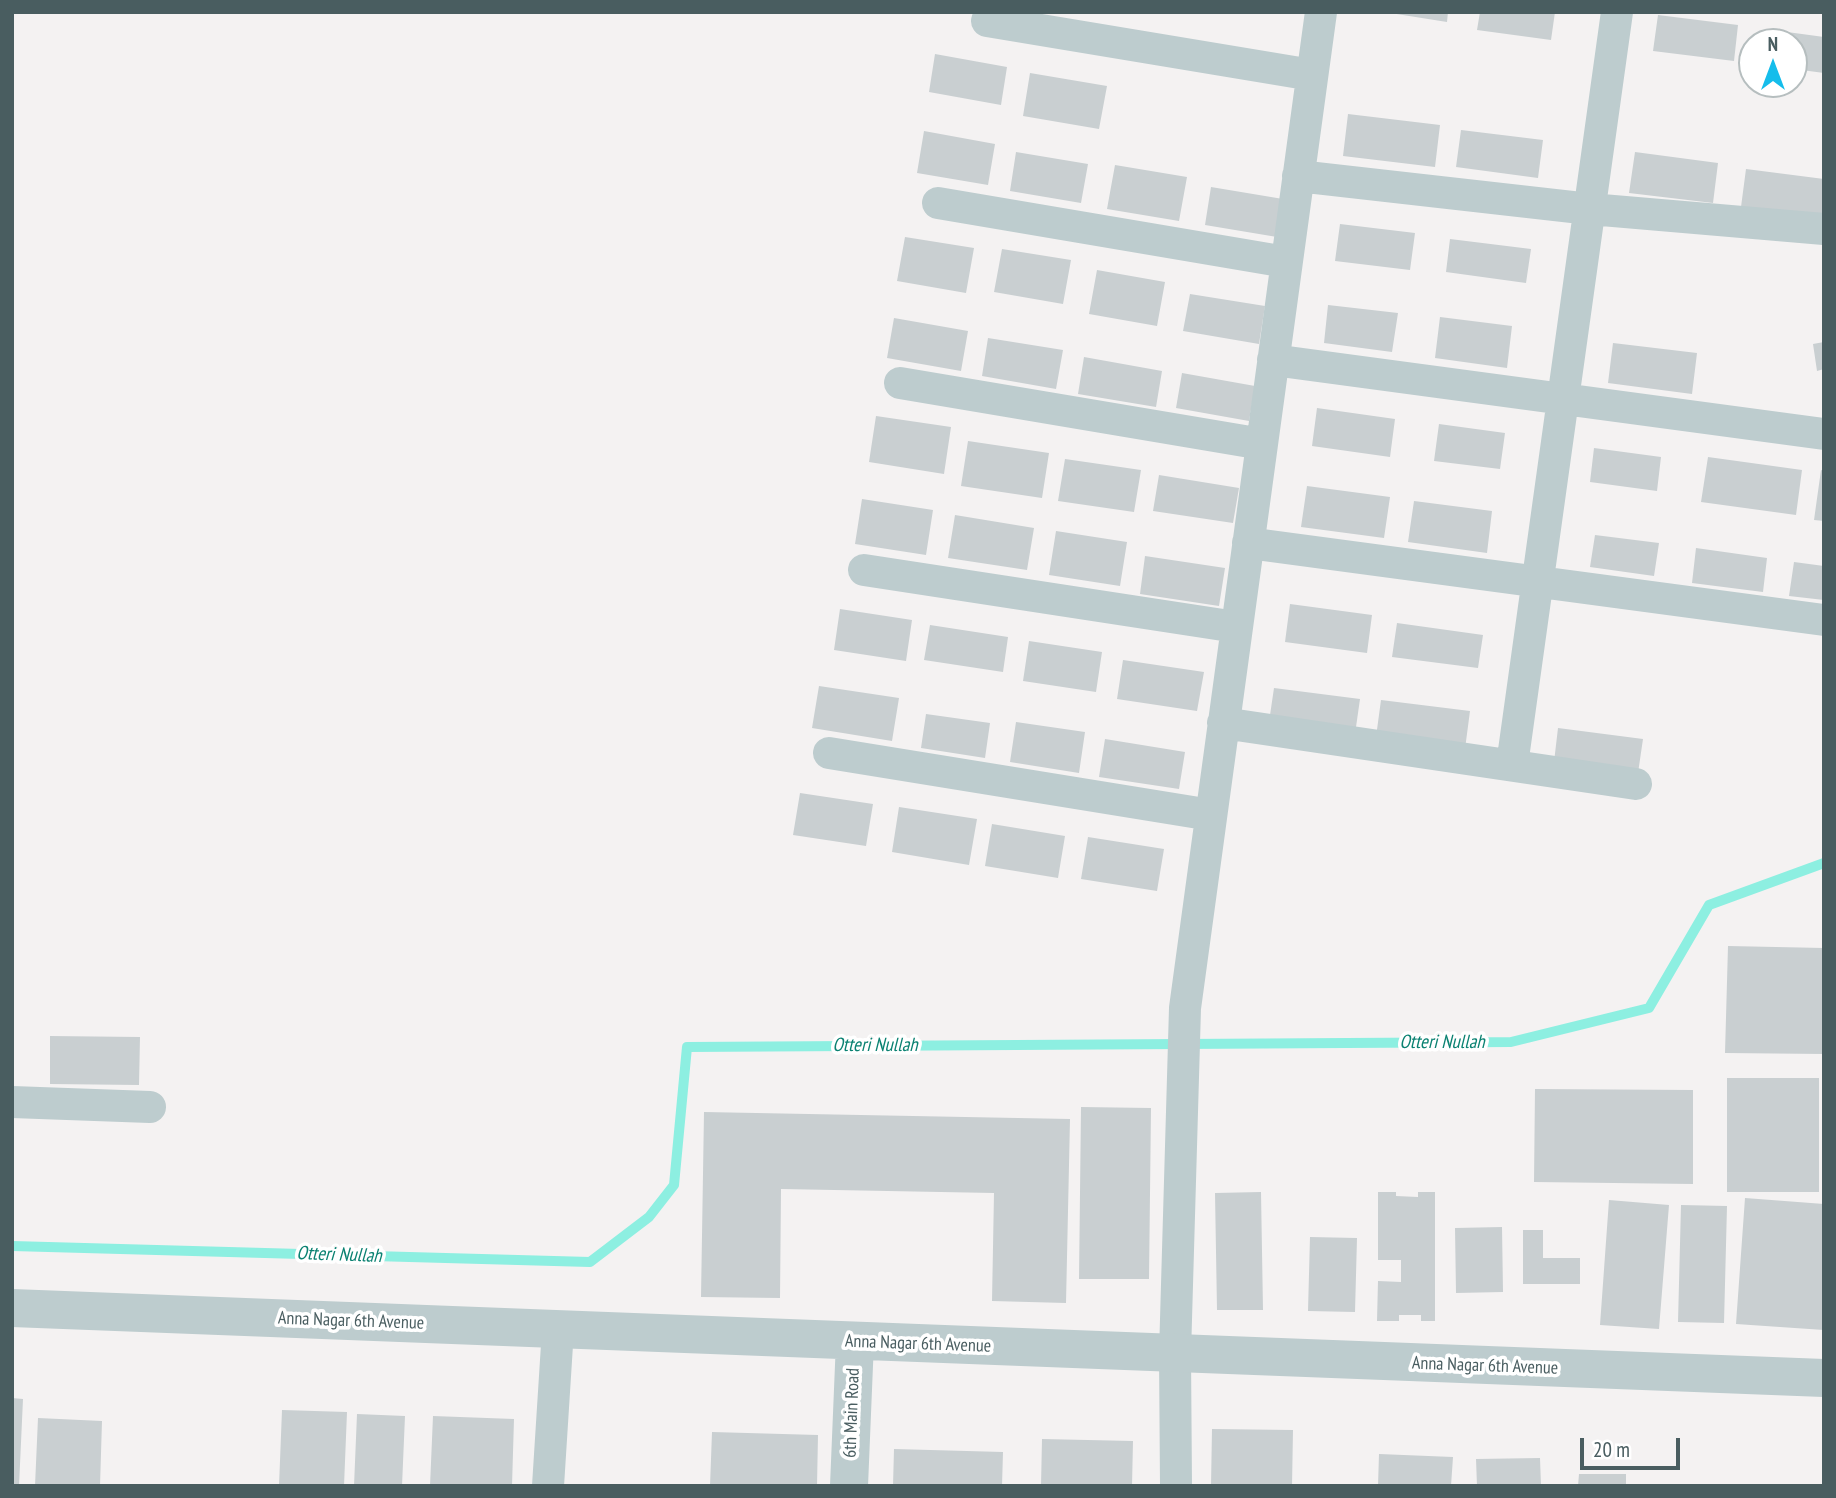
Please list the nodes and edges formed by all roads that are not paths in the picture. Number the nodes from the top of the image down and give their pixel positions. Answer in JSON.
{"nodes":[{"id":1,"x":1321,"y":12,"type":"edge"},
{"id":2,"x":1617,"y":12,"type":"edge"},
{"id":3,"x":987,"y":21,"type":"dead end"},
{"id":4,"x":1312,"y":75,"type":"junction"},
{"id":5,"x":1298,"y":176,"type":"junction"},
{"id":6,"x":938,"y":203,"type":"dead end"},
{"id":7,"x":1590,"y":209,"type":"junction"},
{"id":8,"x":1824,"y":229,"type":"edge"},
{"id":9,"x":1286,"y":262,"type":"junction"},
{"id":10,"x":1273,"y":360,"type":"junction"},
{"id":11,"x":900,"y":383,"type":"dead end"},
{"id":12,"x":1563,"y":399,"type":"junction"},
{"id":13,"x":1824,"y":434,"type":"edge"},
{"id":14,"x":1262,"y":444,"type":"junction"},
{"id":15,"x":1248,"y":544,"type":"junction"},
{"id":16,"x":864,"y":570,"type":"dead end"},
{"id":17,"x":1538,"y":582,"type":"junction"},
{"id":18,"x":1824,"y":620,"type":"edge"},
{"id":19,"x":1236,"y":627,"type":"junction"},
{"id":20,"x":1223,"y":723,"type":"junction"},
{"id":21,"x":829,"y":752,"type":"dead end"},
{"id":22,"x":1512,"y":765,"type":"junction"},
{"id":23,"x":1636,"y":784,"type":"dead end"},
{"id":24,"x":1211,"y":815,"type":"junction"},
{"id":25,"x":12,"y":1102,"type":"edge"},
{"id":26,"x":150,"y":1107,"type":"dead end"},
{"id":27,"x":12,"y":1308,"type":"edge"},
{"id":28,"x":558,"y":1329,"type":"junction"},
{"id":29,"x":855,"y":1341,"type":"junction"},
{"id":30,"x":1175,"y":1354,"type":"junction"},
{"id":31,"x":1824,"y":1378,"type":"edge"},
{"id":32,"x":548,"y":1486,"type":"edge"},
{"id":33,"x":849,"y":1486,"type":"edge"},
{"id":34,"x":1176,"y":1486,"type":"edge"}],
"edges":[{"from":1,"to":4,"type":"street"},
{"from":2,"to":7,"type":"street"},
{"from":3,"to":4,"type":"street"},
{"from":4,"to":5,"type":"street"},
{"from":5,"to":7,"type":"street"},
{"from":5,"to":9,"type":"street"},
{"from":6,"to":9,"type":"street"},
{"from":7,"to":8,"type":"street"},
{"from":7,"to":12,"type":"street"},
{"from":9,"to":10,"type":"street"},
{"from":10,"to":12,"type":"street"},
{"from":10,"to":14,"type":"street"},
{"from":11,"to":14,"type":"street"},
{"from":12,"to":13,"type":"street"},
{"from":12,"to":17,"type":"street"},
{"from":14,"to":15,"type":"street"},
{"from":15,"to":17,"type":"street"},
{"from":15,"to":19,"type":"street"},
{"from":16,"to":19,"type":"street"},
{"from":17,"to":18,"type":"street"},
{"from":17,"to":22,"type":"street"},
{"from":19,"to":20,"type":"street"},
{"from":20,"to":22,"type":"street"},
{"from":20,"to":24,"type":"street"},
{"from":21,"to":24,"type":"street"},
{"from":22,"to":23,"type":"street"},
{"from":24,"to":30,"type":"street"},
{"from":25,"to":26,"type":"street"},
{"from":27,"to":28,"type":"street","name":"Anna Nagar 6th Avenue"},
{"from":28,"to":29,"type":"street","name":"Anna Nagar 6th Avenue"},
{"from":28,"to":32,"type":"street"},
{"from":29,"to":30,"type":"street","name":"Anna Nagar 6th Avenue"},
{"from":29,"to":33,"type":"street","name":"6th Main Road"},
{"from":30,"to":31,"type":"street","name":"Anna Nagar 6th Avenue"},
{"from":30,"to":34,"type":"street"}]}
